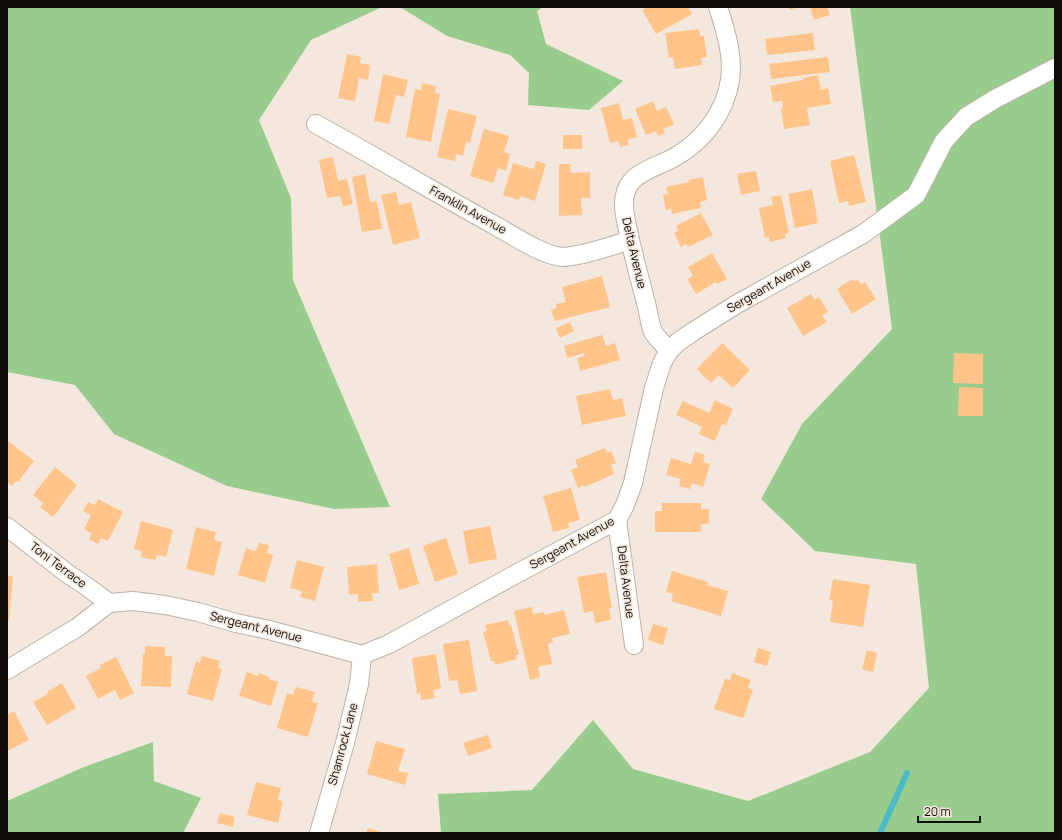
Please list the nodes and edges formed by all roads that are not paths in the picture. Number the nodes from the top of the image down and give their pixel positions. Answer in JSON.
{"nodes":[{"id":1,"x":718,"y":7,"type":"edge"},
{"id":2,"x":1055,"y":68,"type":"edge"},
{"id":3,"x":316,"y":124,"type":"dead end"},
{"id":4,"x":630,"y":240,"type":"junction"},
{"id":5,"x":669,"y":351,"type":"junction"},
{"id":6,"x":617,"y":520,"type":"junction"},
{"id":7,"x":7,"y":527,"type":"edge"},
{"id":8,"x":109,"y":603,"type":"junction"},
{"id":9,"x":634,"y":645,"type":"dead end"},
{"id":10,"x":362,"y":655,"type":"junction"},
{"id":11,"x":7,"y":670,"type":"edge"},
{"id":12,"x":319,"y":833,"type":"edge"}],
"edges":[{"from":1,"to":4,"type":"street","name":"Delta Avenue"},
{"from":2,"to":5,"type":"street","name":"Sergeant Avenue"},
{"from":3,"to":4,"type":"street","name":"Franklin Avenue"},
{"from":4,"to":5,"type":"street","name":"Delta Avenue"},
{"from":5,"to":6,"type":"street","name":"Sergeant Avenue"},
{"from":6,"to":9,"type":"street","name":"Delta Avenue"},
{"from":6,"to":10,"type":"street","name":"Sergeant Avenue"},
{"from":7,"to":8,"type":"street","name":"Toni Terrace"},
{"from":8,"to":10,"type":"street","name":"Sergeant Avenue"},
{"from":8,"to":11,"type":"street"},
{"from":10,"to":12,"type":"street","name":"Shamrock Lane"}]}
